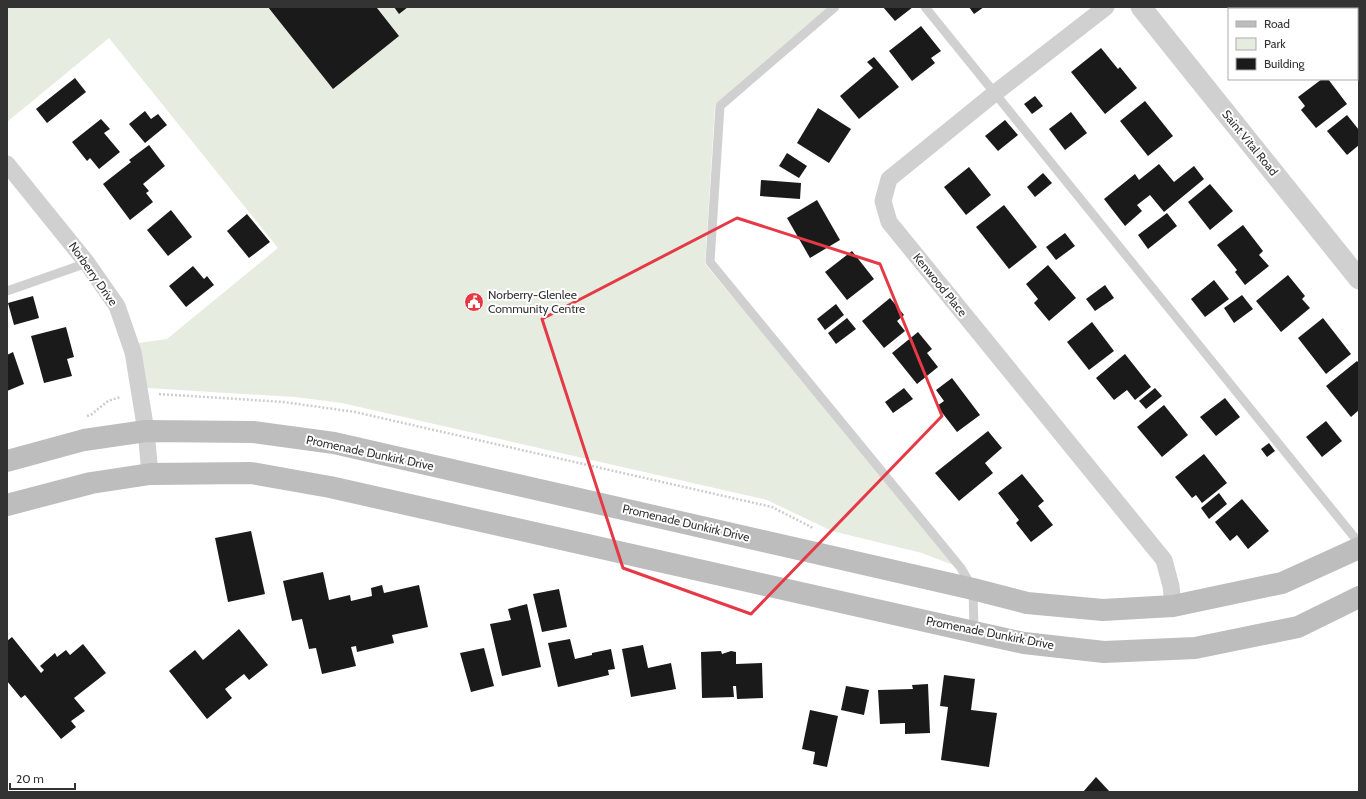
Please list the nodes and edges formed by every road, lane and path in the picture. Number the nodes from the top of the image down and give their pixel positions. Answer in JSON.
{"nodes":[{"id":1,"x":835,"y":7,"type":"edge"},
{"id":2,"x":925,"y":7,"type":"edge"},
{"id":3,"x":1106,"y":7,"type":"edge"},
{"id":4,"x":1141,"y":7,"type":"edge"},
{"id":5,"x":995,"y":93,"type":"junction"},
{"id":6,"x":7,"y":164,"type":"edge"},
{"id":7,"x":87,"y":263,"type":"junction"},
{"id":8,"x":1359,"y":279,"type":"edge"},
{"id":9,"x":7,"y":291,"type":"edge"},
{"id":10,"x":284,"y":402,"type":"dead end"},
{"id":11,"x":146,"y":431,"type":"junction"},
{"id":12,"x":7,"y":461,"type":"edge"},
{"id":13,"x":150,"y":474,"type":"junction"},
{"id":14,"x":7,"y":505,"type":"edge"},
{"id":15,"x":814,"y":529,"type":"dead end"},
{"id":16,"x":1359,"y":543,"type":"edge"},
{"id":17,"x":1359,"y":548,"type":"edge"},
{"id":18,"x":973,"y":589,"type":"junction"},
{"id":19,"x":1359,"y":597,"type":"edge"},
{"id":20,"x":1172,"y":606,"type":"junction"},
{"id":21,"x":974,"y":632,"type":"junction"}],
"edges":[{"from":1,"to":18,"type":"lane"},
{"from":2,"to":5,"type":"lane"},
{"from":3,"to":5,"type":"street","name":"Kenwood Place"},
{"from":4,"to":8,"type":"street","name":"Saint Vital Road"},
{"from":5,"to":16,"type":"lane"},
{"from":5,"to":20,"type":"street","name":"Kenwood Place"},
{"from":6,"to":7,"type":"street","name":"Norberry Drive"},
{"from":7,"to":9,"type":"lane"},
{"from":7,"to":11,"type":"street","name":"Norberry Drive"},
{"from":10,"to":15,"type":"path"},
{"from":11,"to":12,"type":"main road","name":"Promenade Dunkirk Drive"},
{"from":11,"to":13,"type":"street","name":"Norberry Drive"},
{"from":11,"to":18,"type":"main road","name":"Promenade Dunkirk Drive"},
{"from":13,"to":14,"type":"main road","name":"Promenade Dunkirk Drive"},
{"from":13,"to":21,"type":"main road","name":"Promenade Dunkirk Drive"},
{"from":17,"to":20,"type":"main road","name":"Promenade Dunkirk Drive"},
{"from":18,"to":20,"type":"main road","name":"Promenade Dunkirk Drive"},
{"from":18,"to":21,"type":"lane"},
{"from":19,"to":21,"type":"main road","name":"Promenade Dunkirk Drive"}]}
